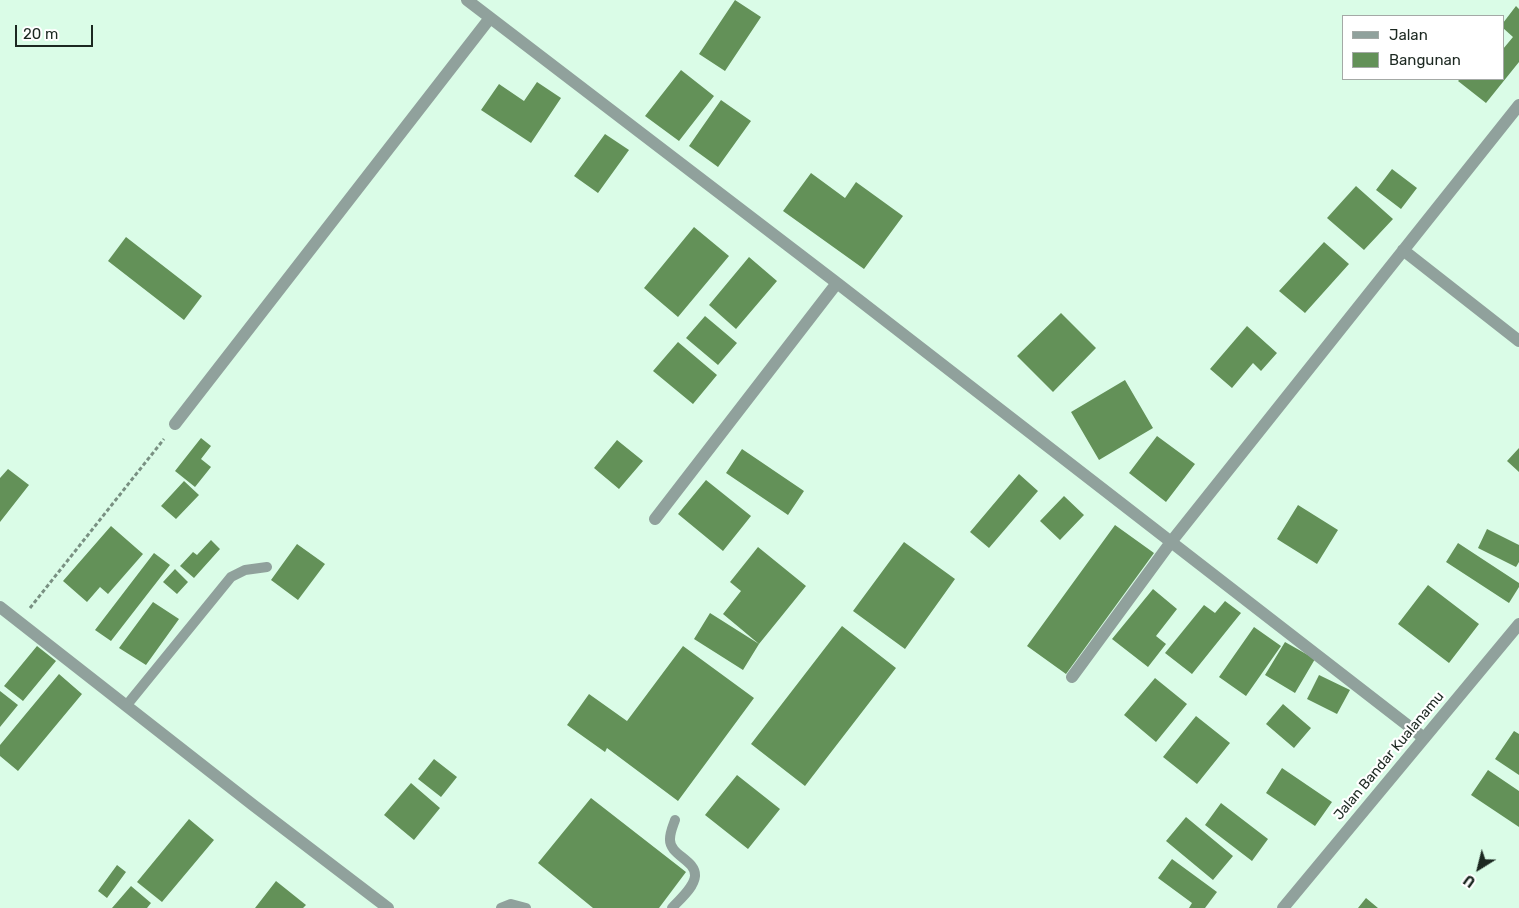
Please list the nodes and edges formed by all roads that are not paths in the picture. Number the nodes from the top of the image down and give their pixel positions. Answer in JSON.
{"nodes":[{"id":1,"x":467,"y":0,"type":"edge"},
{"id":2,"x":490,"y":18,"type":"junction"},
{"id":3,"x":1519,"y":105,"type":"edge"},
{"id":4,"x":1403,"y":250,"type":"junction"},
{"id":5,"x":837,"y":283,"type":"junction"},
{"id":6,"x":1519,"y":341,"type":"edge"},
{"id":7,"x":176,"y":424,"type":"road end"},
{"id":8,"x":655,"y":518,"type":"dead end"},
{"id":9,"x":1170,"y":542,"type":"junction"},
{"id":10,"x":267,"y":567,"type":"dead end"},
{"id":11,"x":0,"y":607,"type":"edge"},
{"id":12,"x":1519,"y":624,"type":"edge"},
{"id":13,"x":1072,"y":677,"type":"dead end"},
{"id":14,"x":126,"y":706,"type":"junction"},
{"id":15,"x":1424,"y":738,"type":"junction"},
{"id":16,"x":675,"y":820,"type":"dead end"},
{"id":17,"x":388,"y":908,"type":"edge"},
{"id":18,"x":501,"y":908,"type":"edge"},
{"id":19,"x":526,"y":908,"type":"edge"},
{"id":20,"x":672,"y":908,"type":"edge"},
{"id":21,"x":1283,"y":908,"type":"edge"}],
"edges":[{"from":1,"to":2,"type":"street"},
{"from":2,"to":5,"type":"street"},
{"from":2,"to":7,"type":"street"},
{"from":3,"to":4,"type":"street"},
{"from":4,"to":6,"type":"street"},
{"from":4,"to":9,"type":"street"},
{"from":5,"to":8,"type":"street"},
{"from":5,"to":9,"type":"street"},
{"from":9,"to":13,"type":"street"},
{"from":9,"to":15,"type":"street"},
{"from":10,"to":14,"type":"lane"},
{"from":11,"to":14,"type":"street"},
{"from":12,"to":15,"type":"street","name":"Jalan Bandar Kualanamu"},
{"from":14,"to":17,"type":"street"},
{"from":15,"to":21,"type":"street","name":"Jalan Bandar Kualanamu"},
{"from":16,"to":20,"type":"lane"},
{"from":18,"to":19,"type":"lane"}]}
